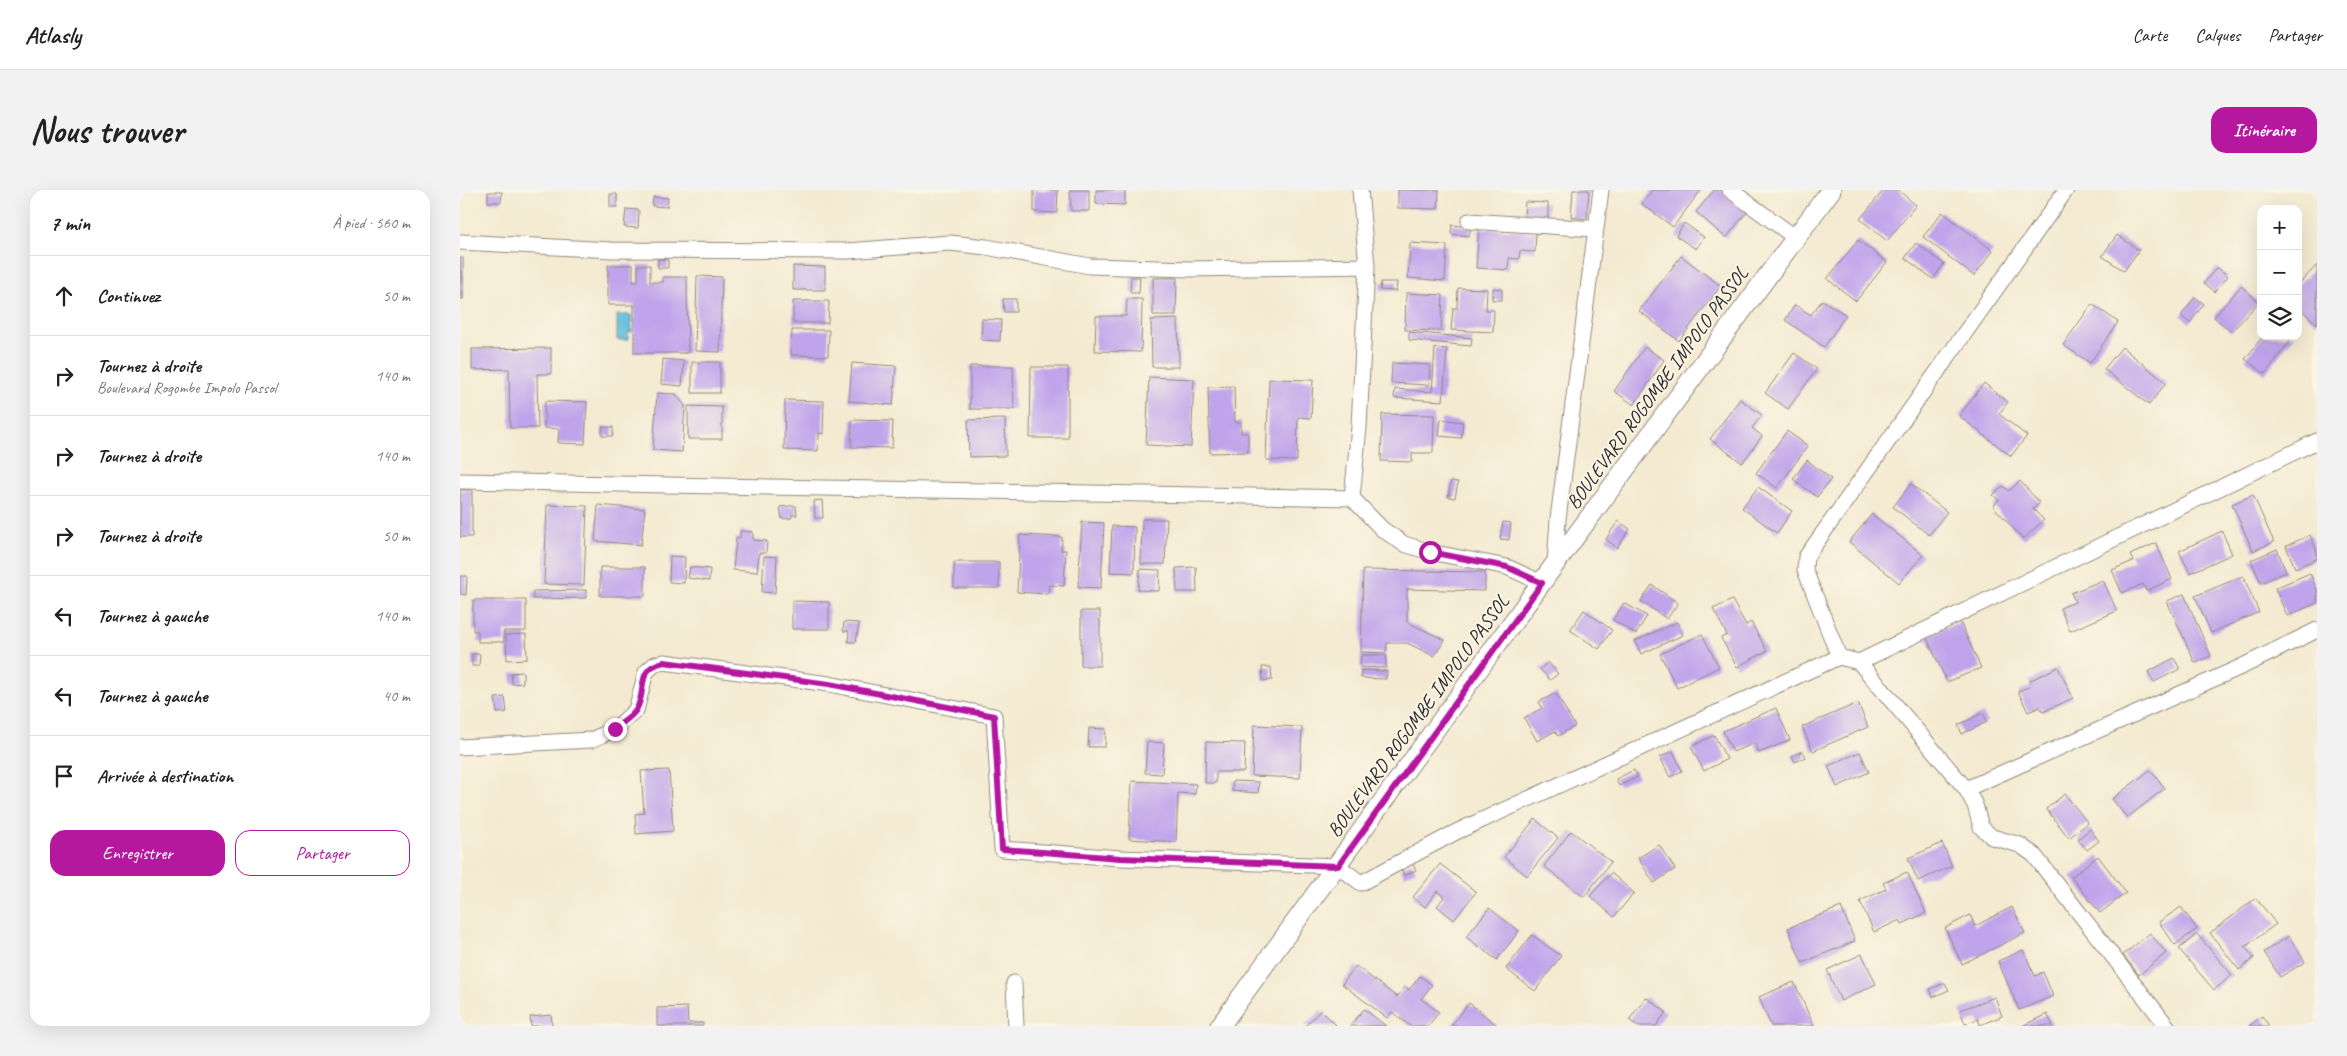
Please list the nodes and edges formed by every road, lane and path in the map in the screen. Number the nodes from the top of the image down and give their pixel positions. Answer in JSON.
{"nodes":[{"id":1,"x":1360,"y":190,"type":"edge"},
{"id":2,"x":1601,"y":190,"type":"edge"},
{"id":3,"x":1730,"y":190,"type":"edge"},
{"id":4,"x":1831,"y":190,"type":"edge"},
{"id":5,"x":2066,"y":190,"type":"edge"},
{"id":6,"x":1470,"y":221,"type":"dead end"},
{"id":7,"x":1596,"y":229,"type":"junction"},
{"id":8,"x":1796,"y":238,"type":"junction"},
{"id":9,"x":460,"y":242,"type":"edge"},
{"id":10,"x":1367,"y":266,"type":"junction"},
{"id":11,"x":2317,"y":441,"type":"edge"},
{"id":12,"x":460,"y":481,"type":"edge"},
{"id":13,"x":1352,"y":498,"type":"junction"},
{"id":14,"x":1555,"y":564,"type":"junction"},
{"id":15,"x":1542,"y":583,"type":"junction"},
{"id":16,"x":2317,"y":630,"type":"edge"},
{"id":17,"x":1839,"y":657,"type":"junction"},
{"id":18,"x":1859,"y":662,"type":"junction"},
{"id":19,"x":460,"y":747,"type":"edge"},
{"id":20,"x":1966,"y":789,"type":"junction"},
{"id":21,"x":1338,"y":866,"type":"junction"},
{"id":22,"x":1014,"y":983,"type":"dead end"},
{"id":23,"x":1016,"y":1026,"type":"edge"},
{"id":24,"x":1220,"y":1026,"type":"edge"},
{"id":25,"x":2167,"y":1026,"type":"edge"}],
"edges":[{"from":1,"to":10,"type":"street"},
{"from":2,"to":7,"type":"street"},
{"from":3,"to":8,"type":"street"},
{"from":4,"to":8,"type":"street","name":"BOULEVARD ROGOMBE IMPOLO PASSOL"},
{"from":5,"to":17,"type":"street"},
{"from":6,"to":7,"type":"street"},
{"from":7,"to":14,"type":"street"},
{"from":8,"to":14,"type":"street","name":"BOULEVARD ROGOMBE IMPOLO PASSOL"},
{"from":9,"to":10,"type":"street"},
{"from":10,"to":13,"type":"street"},
{"from":11,"to":18,"type":"street"},
{"from":12,"to":13,"type":"street"},
{"from":13,"to":15,"type":"street"},
{"from":14,"to":15,"type":"street","name":"BOULEVARD ROGOMBE IMPOLO PASSOL"},
{"from":15,"to":21,"type":"street","name":"BOULEVARD ROGOMBE IMPOLO PASSOL"},
{"from":16,"to":20,"type":"street"},
{"from":17,"to":18,"type":"street"},
{"from":17,"to":21,"type":"street"},
{"from":18,"to":20,"type":"street"},
{"from":19,"to":21,"type":"street"},
{"from":20,"to":25,"type":"street"},
{"from":21,"to":24,"type":"street","name":"BOULEVARD ROGOMBE IMPOLO PASSOL"},
{"from":22,"to":23,"type":"street"}]}
